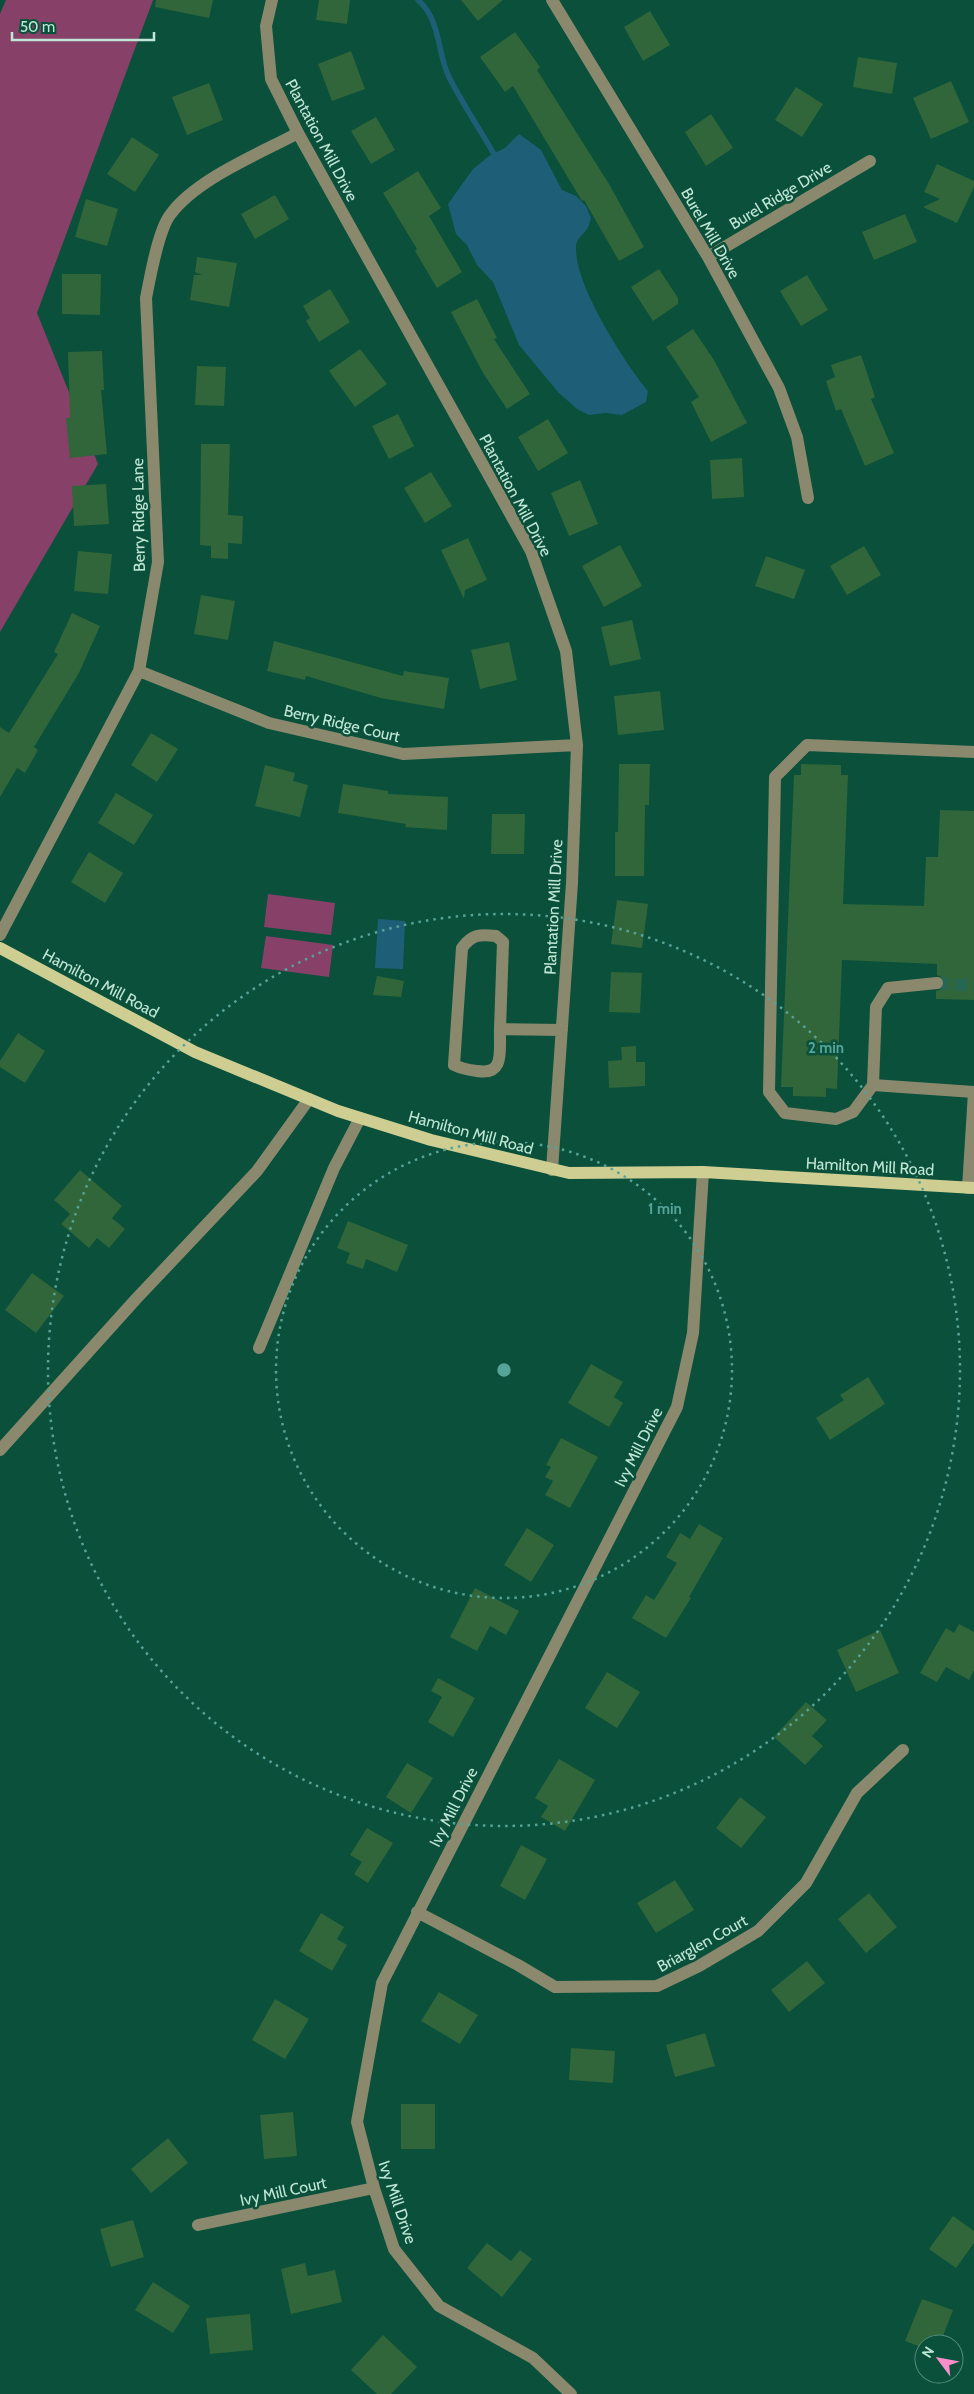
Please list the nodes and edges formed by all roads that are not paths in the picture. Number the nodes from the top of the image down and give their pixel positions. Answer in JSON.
{"nodes":[{"id":1,"x":272,"y":0,"type":"edge"},
{"id":2,"x":555,"y":1,"type":"edge"},
{"id":3,"x":298,"y":133,"type":"junction"},
{"id":4,"x":870,"y":161,"type":"dead end"},
{"id":5,"x":708,"y":257,"type":"junction"},
{"id":6,"x":808,"y":498,"type":"dead end"},
{"id":7,"x":139,"y":672,"type":"junction"},
{"id":8,"x":578,"y":745,"type":"junction"},
{"id":9,"x":974,"y":752,"type":"edge"},
{"id":10,"x":0,"y":935,"type":"edge"},
{"id":11,"x":0,"y":948,"type":"edge"},
{"id":12,"x":937,"y":983,"type":"tunnel mouth"},
{"id":13,"x":500,"y":1029,"type":"junction"},
{"id":14,"x":562,"y":1030,"type":"junction"},
{"id":15,"x":873,"y":1085,"type":"junction"},
{"id":16,"x":974,"y":1092,"type":"edge"},
{"id":17,"x":309,"y":1099,"type":"junction"},
{"id":18,"x":360,"y":1118,"type":"junction"},
{"id":19,"x":552,"y":1170,"type":"junction"},
{"id":20,"x":703,"y":1172,"type":"junction"},
{"id":21,"x":971,"y":1188,"type":"edge"},
{"id":22,"x":259,"y":1348,"type":"dead end"},
{"id":23,"x":0,"y":1450,"type":"edge"},
{"id":24,"x":903,"y":1750,"type":"dead end"},
{"id":25,"x":417,"y":1912,"type":"junction"},
{"id":26,"x":374,"y":2188,"type":"junction"},
{"id":27,"x":198,"y":2225,"type":"dead end"},
{"id":28,"x":572,"y":2394,"type":"edge"}],
"edges":[{"from":1,"to":3,"type":"street","name":"Plantation Mill Drive"},
{"from":2,"to":5,"type":"street","name":"Burel Mill Drive"},
{"from":3,"to":7,"type":"street","name":"Berry Ridge Lane"},
{"from":3,"to":8,"type":"street","name":"Plantation Mill Drive"},
{"from":4,"to":5,"type":"street","name":"Burel Ridge Drive"},
{"from":5,"to":6,"type":"street","name":"Burel Mill Drive"},
{"from":7,"to":8,"type":"street","name":"Berry Ridge Court"},
{"from":7,"to":10,"type":"street","name":"Berry Ridge Lane"},
{"from":8,"to":14,"type":"street","name":"Plantation Mill Drive"},
{"from":9,"to":15,"type":"street"},
{"from":11,"to":17,"type":"main road","name":"Hamilton Mill Road"},
{"from":12,"to":15,"type":"street"},
{"from":13,"to":13,"type":"street"},
{"from":13,"to":14,"type":"street"},
{"from":14,"to":19,"type":"street","name":"Plantation Mill Drive"},
{"from":15,"to":16,"type":"street"},
{"from":16,"to":21,"type":"street"},
{"from":17,"to":18,"type":"main road","name":"Hamilton Mill Road"},
{"from":17,"to":23,"type":"street"},
{"from":18,"to":19,"type":"main road","name":"Hamilton Mill Road"},
{"from":18,"to":22,"type":"street"},
{"from":19,"to":20,"type":"main road","name":"Hamilton Mill Road"},
{"from":20,"to":21,"type":"main road","name":"Hamilton Mill Road"},
{"from":20,"to":25,"type":"street","name":"Ivy Mill Drive"},
{"from":24,"to":25,"type":"street","name":"Briarglen Court"},
{"from":25,"to":26,"type":"street","name":"Ivy Mill Drive"},
{"from":26,"to":27,"type":"street","name":"Ivy Mill Court"},
{"from":26,"to":28,"type":"street","name":"Ivy Mill Drive"}]}
